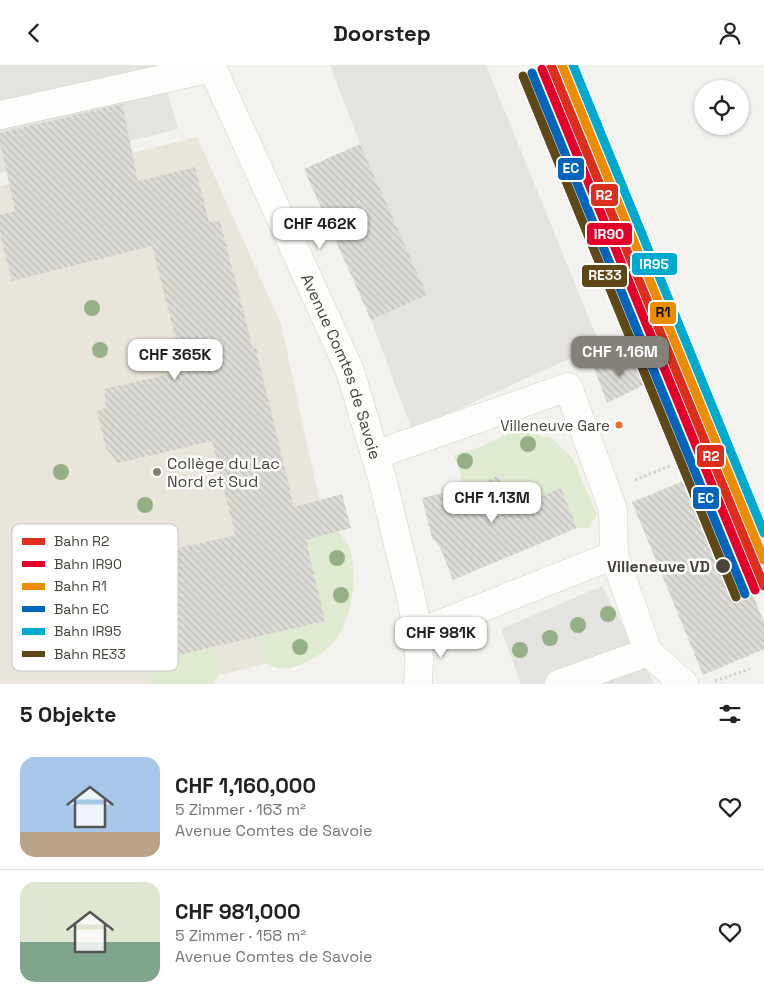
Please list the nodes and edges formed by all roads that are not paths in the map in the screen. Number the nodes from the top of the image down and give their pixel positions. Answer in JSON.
{"nodes":[{"id":1,"x":212,"y":66,"type":"edge"},
{"id":2,"x":0,"y":115,"type":"edge"},
{"id":3,"x":375,"y":455,"type":"junction"},
{"id":4,"x":614,"y":555,"type":"junction"},
{"id":5,"x":418,"y":633,"type":"junction"},
{"id":6,"x":648,"y":652,"type":"junction"},
{"id":7,"x":418,"y":684,"type":"edge"},
{"id":8,"x":559,"y":684,"type":"edge"},
{"id":9,"x":684,"y":684,"type":"edge"}],
"edges":[{"from":1,"to":2,"type":"street"},
{"from":1,"to":3,"type":"street","name":"Avenue Comtes de Savoie"},
{"from":3,"to":4,"type":"street"},
{"from":3,"to":5,"type":"street","name":"Avenue Comtes de Savoie"},
{"from":4,"to":5,"type":"street"},
{"from":4,"to":6,"type":"street"},
{"from":5,"to":7,"type":"street","name":"Avenue Comtes de Savoie"},
{"from":6,"to":8,"type":"street"},
{"from":6,"to":9,"type":"street"}]}
